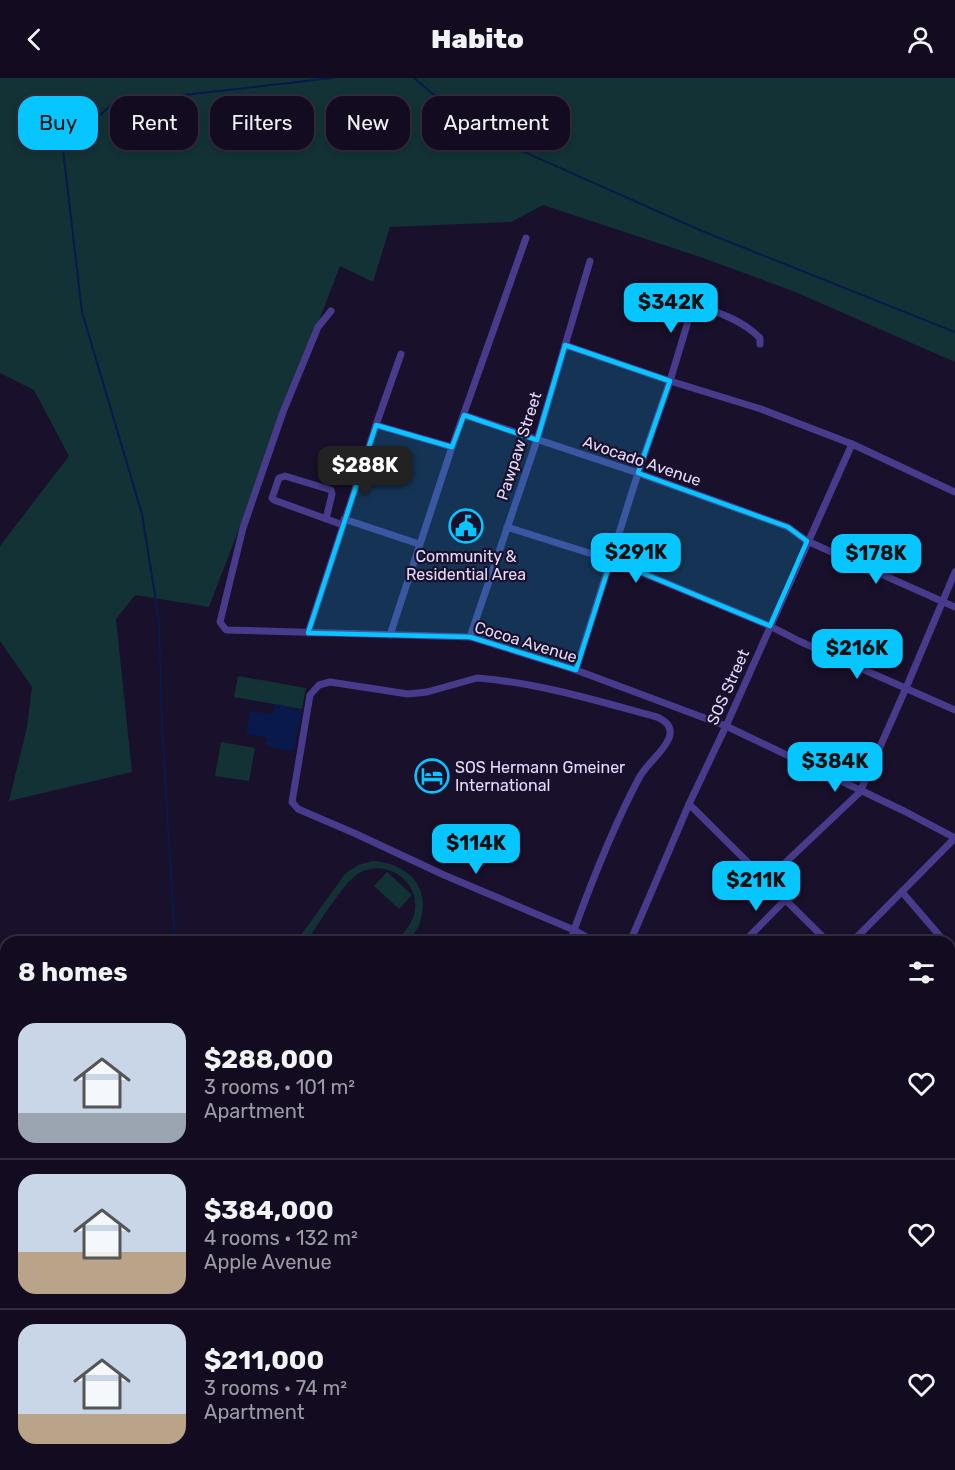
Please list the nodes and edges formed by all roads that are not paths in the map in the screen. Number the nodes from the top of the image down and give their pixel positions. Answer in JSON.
{"nodes":[{"id":1,"x":526,"y":238,"type":"dead end"},
{"id":2,"x":590,"y":261,"type":"dead end"},
{"id":3,"x":696,"y":295,"type":"dead end"},
{"id":4,"x":693,"y":304,"type":"junction"},
{"id":5,"x":330,"y":311,"type":"dead end"},
{"id":6,"x":565,"y":345,"type":"junction"},
{"id":7,"x":760,"y":345,"type":"dead end"},
{"id":8,"x":401,"y":354,"type":"dead end"},
{"id":9,"x":670,"y":381,"type":"junction"},
{"id":10,"x":464,"y":415,"type":"junction"},
{"id":11,"x":376,"y":425,"type":"junction"},
{"id":12,"x":537,"y":440,"type":"junction"},
{"id":13,"x":852,"y":444,"type":"junction"},
{"id":14,"x":452,"y":447,"type":"junction"},
{"id":15,"x":638,"y":473,"type":"junction"},
{"id":16,"x":955,"y":492,"type":"edge"},
{"id":17,"x":326,"y":519,"type":"junction"},
{"id":18,"x":343,"y":522,"type":"junction"},
{"id":19,"x":507,"y":527,"type":"junction"},
{"id":20,"x":807,"y":541,"type":"junction"},
{"id":21,"x":419,"y":544,"type":"junction"},
{"id":22,"x":611,"y":561,"type":"junction"},
{"id":23,"x":955,"y":572,"type":"edge"},
{"id":24,"x":943,"y":602,"type":"junction"},
{"id":25,"x":955,"y":607,"type":"edge"},
{"id":26,"x":770,"y":626,"type":"junction"},
{"id":27,"x":308,"y":633,"type":"junction"},
{"id":28,"x":390,"y":635,"type":"junction"},
{"id":29,"x":470,"y":637,"type":"junction"},
{"id":30,"x":576,"y":670,"type":"junction"},
{"id":31,"x":906,"y":688,"type":"junction"},
{"id":32,"x":955,"y":710,"type":"edge"},
{"id":33,"x":726,"y":726,"type":"junction"},
{"id":34,"x":860,"y":792,"type":"junction"},
{"id":35,"x":689,"y":804,"type":"junction"},
{"id":36,"x":955,"y":838,"type":"edge"},
{"id":37,"x":767,"y":880,"type":"junction"},
{"id":38,"x":902,"y":892,"type":"junction"},
{"id":39,"x":786,"y":899,"type":"junction"},
{"id":40,"x":574,"y":930,"type":"junction"},
{"id":41,"x":572,"y":936,"type":"edge"},
{"id":42,"x":585,"y":936,"type":"edge"},
{"id":43,"x":633,"y":936,"type":"edge"},
{"id":44,"x":750,"y":936,"type":"edge"},
{"id":45,"x":822,"y":936,"type":"edge"},
{"id":46,"x":858,"y":936,"type":"edge"},
{"id":47,"x":940,"y":936,"type":"edge"}],
"edges":[{"from":1,"to":10,"type":"street"},
{"from":2,"to":6,"type":"street","name":"Pawpaw Street"},
{"from":3,"to":4,"type":"street"},
{"from":4,"to":7,"type":"street"},
{"from":4,"to":9,"type":"street"},
{"from":5,"to":27,"type":"street","name":"Cocoa Avenue"},
{"from":6,"to":9,"type":"street"},
{"from":6,"to":12,"type":"street","name":"Pawpaw Street"},
{"from":8,"to":11,"type":"street"},
{"from":9,"to":13,"type":"street"},
{"from":9,"to":15,"type":"street"},
{"from":10,"to":12,"type":"street","name":"Avocado Avenue"},
{"from":10,"to":14,"type":"street"},
{"from":11,"to":14,"type":"street"},
{"from":11,"to":18,"type":"street"},
{"from":12,"to":15,"type":"street","name":"Avocado Avenue"},
{"from":12,"to":19,"type":"street","name":"Pawpaw Street"},
{"from":13,"to":16,"type":"street"},
{"from":13,"to":20,"type":"street","name":"SOS Street"},
{"from":14,"to":21,"type":"street"},
{"from":15,"to":20,"type":"street","name":"Avocado Avenue"},
{"from":15,"to":22,"type":"street"},
{"from":17,"to":17,"type":"street"},
{"from":17,"to":18,"type":"street"},
{"from":18,"to":21,"type":"street"},
{"from":18,"to":27,"type":"street"},
{"from":19,"to":22,"type":"street"},
{"from":19,"to":29,"type":"street","name":"Pawpaw Street"},
{"from":20,"to":24,"type":"street","name":"Avocado Avenue"},
{"from":20,"to":26,"type":"street","name":"SOS Street"},
{"from":21,"to":28,"type":"street"},
{"from":22,"to":26,"type":"street"},
{"from":22,"to":30,"type":"street"},
{"from":23,"to":24,"type":"street"},
{"from":24,"to":25,"type":"street","name":"Avocado Avenue"},
{"from":24,"to":31,"type":"street"},
{"from":26,"to":31,"type":"street"},
{"from":26,"to":33,"type":"street","name":"SOS Street"},
{"from":27,"to":28,"type":"street","name":"Cocoa Avenue"},
{"from":28,"to":29,"type":"street","name":"Cocoa Avenue"},
{"from":29,"to":30,"type":"street","name":"Cocoa Avenue"},
{"from":30,"to":33,"type":"street","name":"Cocoa Avenue"},
{"from":31,"to":32,"type":"street"},
{"from":31,"to":34,"type":"street"},
{"from":33,"to":34,"type":"street","name":"Cocoa Avenue"},
{"from":33,"to":35,"type":"street","name":"SOS Street"},
{"from":34,"to":36,"type":"street","name":"Cocoa Avenue"},
{"from":34,"to":37,"type":"street"},
{"from":35,"to":37,"type":"street"},
{"from":35,"to":43,"type":"street","name":"SOS Street"},
{"from":36,"to":38,"type":"street"},
{"from":37,"to":39,"type":"street"},
{"from":38,"to":46,"type":"street"},
{"from":38,"to":47,"type":"street"},
{"from":39,"to":44,"type":"street"},
{"from":39,"to":45,"type":"street"},
{"from":40,"to":40,"type":"street"},
{"from":40,"to":41,"type":"street"},
{"from":40,"to":42,"type":"street"}]}
